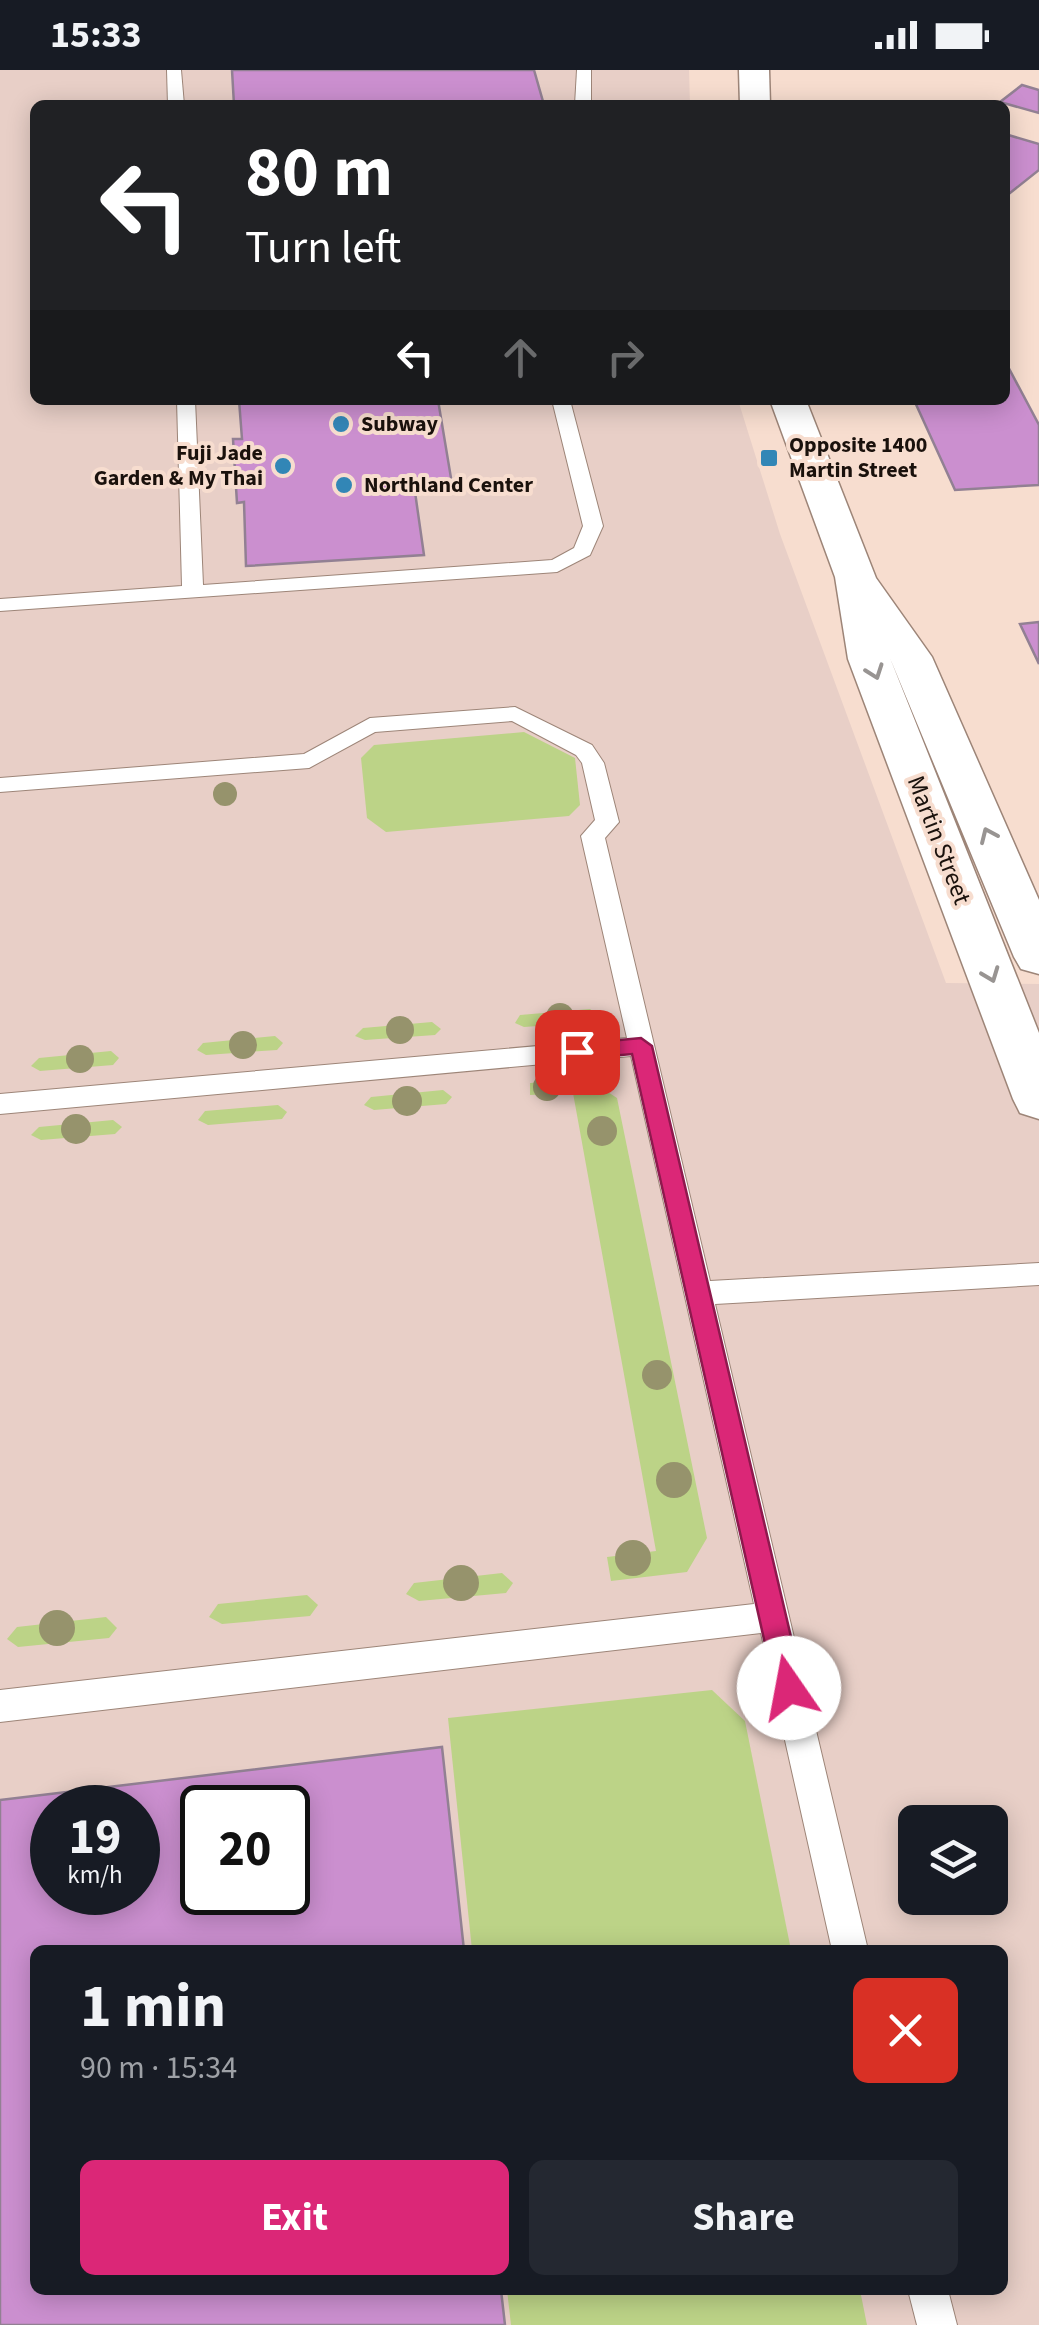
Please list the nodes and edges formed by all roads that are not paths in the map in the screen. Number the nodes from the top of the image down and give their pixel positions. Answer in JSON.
{"nodes":[{"id":1,"x":174,"y":70,"type":"edge"},
{"id":2,"x":584,"y":70,"type":"edge"},
{"id":3,"x":754,"y":70,"type":"edge"},
{"id":4,"x":176,"y":100,"type":"edge"},
{"id":5,"x":583,"y":100,"type":"edge"},
{"id":6,"x":756,"y":100,"type":"edge"},
{"id":7,"x":186,"y":405,"type":"edge"},
{"id":8,"x":562,"y":405,"type":"edge"},
{"id":9,"x":790,"y":405,"type":"edge"},
{"id":10,"x":855,"y":577,"type":"junction"},
{"id":11,"x":193,"y":593,"type":"junction"},
{"id":12,"x":0,"y":605,"type":"edge"},
{"id":13,"x":0,"y":785,"type":"edge"},
{"id":14,"x":1039,"y":957,"type":"edge"},
{"id":15,"x":641,"y":1046,"type":"junction"},
{"id":16,"x":1039,"y":1099,"type":"edge"},
{"id":17,"x":0,"y":1104,"type":"edge"},
{"id":18,"x":1039,"y":1274,"type":"edge"},
{"id":19,"x":698,"y":1293,"type":"junction"},
{"id":20,"x":774,"y":1617,"type":"junction"},
{"id":21,"x":0,"y":1706,"type":"edge"},
{"id":22,"x":849,"y":1945,"type":"edge"},
{"id":23,"x":929,"y":2295,"type":"edge"},
{"id":24,"x":936,"y":2325,"type":"edge"}],
"edges":[{"from":1,"to":4,"type":"lane"},
{"from":2,"to":5,"type":"lane"},
{"from":3,"to":6,"type":"street"},
{"from":7,"to":11,"type":"lane"},
{"from":8,"to":11,"type":"lane"},
{"from":9,"to":10,"type":"street","name":"Martin Street"},
{"from":14,"to":10,"type":"street","name":"Martin Street","one_way":true},
{"from":10,"to":16,"type":"street","name":"Martin Street","one_way":true},
{"from":11,"to":12,"type":"lane"},
{"from":13,"to":15,"type":"lane"},
{"from":15,"to":17,"type":"lane"},
{"from":15,"to":19,"type":"lane"},
{"from":18,"to":19,"type":"lane"},
{"from":19,"to":20,"type":"lane"},
{"from":20,"to":21,"type":"lane"},
{"from":20,"to":22,"type":"lane"},
{"from":23,"to":24,"type":"lane"}]}
